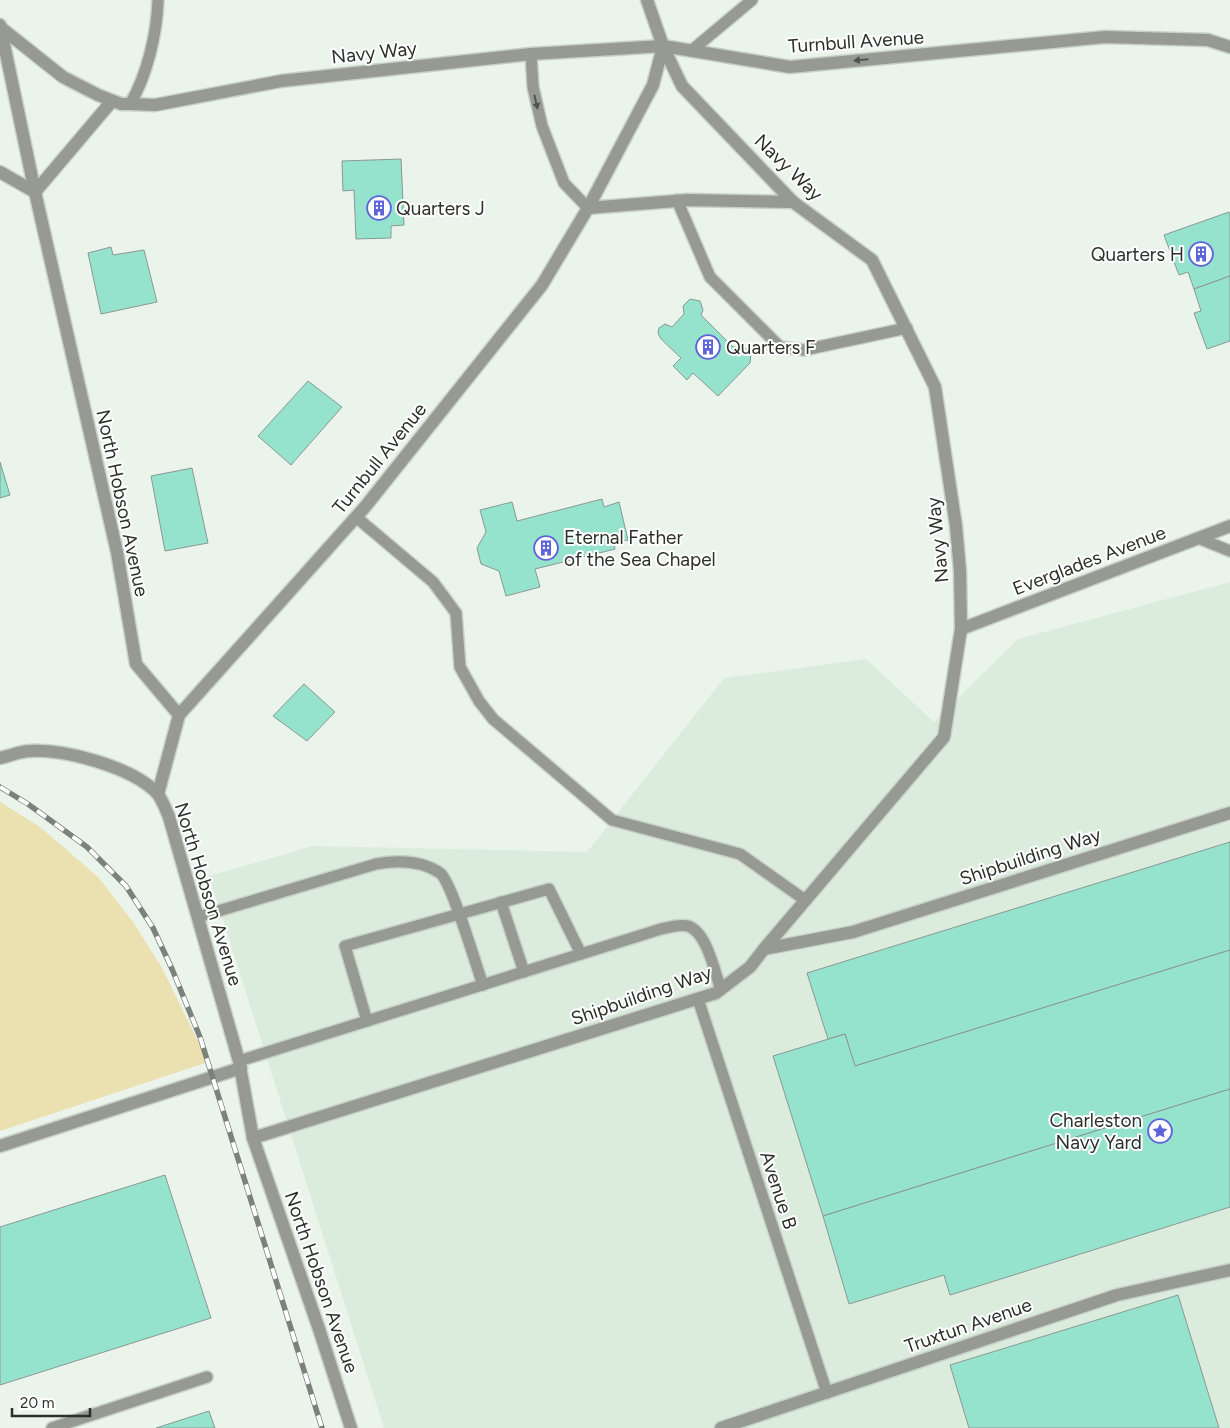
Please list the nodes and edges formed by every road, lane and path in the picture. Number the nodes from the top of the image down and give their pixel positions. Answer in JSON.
{"nodes":[{"id":1,"x":158,"y":0,"type":"edge"},
{"id":2,"x":647,"y":0,"type":"edge"},
{"id":3,"x":752,"y":0,"type":"edge"},
{"id":4,"x":0,"y":26,"type":"edge"},
{"id":5,"x":663,"y":46,"type":"junction"},
{"id":6,"x":1230,"y":47,"type":"edge"},
{"id":7,"x":691,"y":51,"type":"junction"},
{"id":8,"x":531,"y":54,"type":"junction"},
{"id":9,"x":112,"y":101,"type":"junction"},
{"id":10,"x":130,"y":104,"type":"junction"},
{"id":11,"x":0,"y":172,"type":"edge"},
{"id":12,"x":35,"y":192,"type":"junction"},
{"id":13,"x":677,"y":200,"type":"junction"},
{"id":14,"x":793,"y":202,"type":"junction"},
{"id":15,"x":588,"y":208,"type":"junction"},
{"id":16,"x":907,"y":328,"type":"junction"},
{"id":17,"x":356,"y":517,"type":"junction"},
{"id":18,"x":1230,"y":526,"type":"edge"},
{"id":19,"x":1198,"y":538,"type":"junction"},
{"id":20,"x":1230,"y":551,"type":"edge"},
{"id":21,"x":961,"y":629,"type":"junction"},
{"id":22,"x":179,"y":715,"type":"junction"},
{"id":23,"x":0,"y":758,"type":"edge"},
{"id":24,"x":158,"y":794,"type":"junction"},
{"id":25,"x":1230,"y":813,"type":"edge"},
{"id":26,"x":805,"y":900,"type":"junction"},
{"id":27,"x":501,"y":902,"type":"junction"},
{"id":28,"x":458,"y":914,"type":"junction"},
{"id":29,"x":198,"y":917,"type":"junction"},
{"id":30,"x":764,"y":949,"type":"junction"},
{"id":31,"x":581,"y":954,"type":"junction"},
{"id":32,"x":524,"y":972,"type":"junction"},
{"id":33,"x":483,"y":985,"type":"junction"},
{"id":34,"x":721,"y":990,"type":"junction"},
{"id":35,"x":698,"y":999,"type":"junction"},
{"id":36,"x":367,"y":1021,"type":"junction"},
{"id":37,"x":240,"y":1064,"type":"junction"},
{"id":38,"x":253,"y":1138,"type":"junction"},
{"id":39,"x":0,"y":1146,"type":"edge"},
{"id":40,"x":1230,"y":1270,"type":"edge"},
{"id":41,"x":206,"y":1376,"type":"dead end"},
{"id":42,"x":827,"y":1393,"type":"junction"},
{"id":43,"x":347,"y":1427,"type":"edge"},
{"id":44,"x":52,"y":1428,"type":"edge"},
{"id":45,"x":721,"y":1428,"type":"edge"}],
"edges":[{"from":1,"to":10,"type":"lane"},
{"from":2,"to":5,"type":"street"},
{"from":3,"to":7,"type":"lane"},
{"from":4,"to":9,"type":"street","name":"Navy Way"},
{"from":4,"to":12,"type":"street","name":"North Hobson Avenue"},
{"from":5,"to":7,"type":"street","name":"Turnbull Avenue"},
{"from":5,"to":8,"type":"street","name":"Navy Way"},
{"from":5,"to":14,"type":"street","name":"Navy Way"},
{"from":5,"to":15,"type":"street","name":"Turnbull Avenue"},
{"from":6,"to":7,"type":"street","name":"Turnbull Avenue","one_way":true},
{"from":8,"to":10,"type":"street","name":"Navy Way"},
{"from":8,"to":15,"type":"lane","one_way":true},
{"from":9,"to":10,"type":"street","name":"Navy Way"},
{"from":9,"to":12,"type":"street"},
{"from":11,"to":12,"type":"street"},
{"from":12,"to":22,"type":"street","name":"North Hobson Avenue"},
{"from":13,"to":14,"type":"street"},
{"from":13,"to":15,"type":"street"},
{"from":13,"to":16,"type":"lane"},
{"from":14,"to":16,"type":"street","name":"Navy Way"},
{"from":15,"to":17,"type":"street","name":"Turnbull Avenue"},
{"from":16,"to":21,"type":"street","name":"Navy Way"},
{"from":17,"to":22,"type":"street","name":"Turnbull Avenue"},
{"from":17,"to":26,"type":"lane"},
{"from":18,"to":19,"type":"street","name":"Everglades Avenue"},
{"from":19,"to":20,"type":"lane"},
{"from":19,"to":21,"type":"street","name":"Everglades Avenue"},
{"from":21,"to":26,"type":"street","name":"Navy Way"},
{"from":22,"to":24,"type":"street","name":"North Hobson Avenue"},
{"from":23,"to":24,"type":"street"},
{"from":24,"to":29,"type":"street","name":"North Hobson Avenue"},
{"from":25,"to":30,"type":"street","name":"Shipbuilding Way"},
{"from":26,"to":30,"type":"street","name":"Navy Way"},
{"from":27,"to":28,"type":"lane"},
{"from":27,"to":31,"type":"lane"},
{"from":27,"to":32,"type":"lane"},
{"from":28,"to":29,"type":"lane"},
{"from":28,"to":33,"type":"lane"},
{"from":28,"to":36,"type":"lane"},
{"from":29,"to":37,"type":"street","name":"North Hobson Avenue"},
{"from":30,"to":34,"type":"street","name":"Shipbuilding Way"},
{"from":31,"to":32,"type":"lane"},
{"from":31,"to":34,"type":"lane"},
{"from":32,"to":33,"type":"lane"},
{"from":33,"to":36,"type":"lane"},
{"from":34,"to":35,"type":"street","name":"Shipbuilding Way"},
{"from":35,"to":38,"type":"street","name":"Shipbuilding Way"},
{"from":35,"to":42,"type":"lane","name":"Avenue B"},
{"from":36,"to":37,"type":"lane"},
{"from":37,"to":38,"type":"street","name":"North Hobson Avenue"},
{"from":37,"to":39,"type":"street"},
{"from":38,"to":43,"type":"street","name":"North Hobson Avenue"},
{"from":40,"to":42,"type":"street","name":"Truxtun Avenue"},
{"from":41,"to":44,"type":"lane"},
{"from":42,"to":45,"type":"street","name":"Truxtun Avenue"}]}
